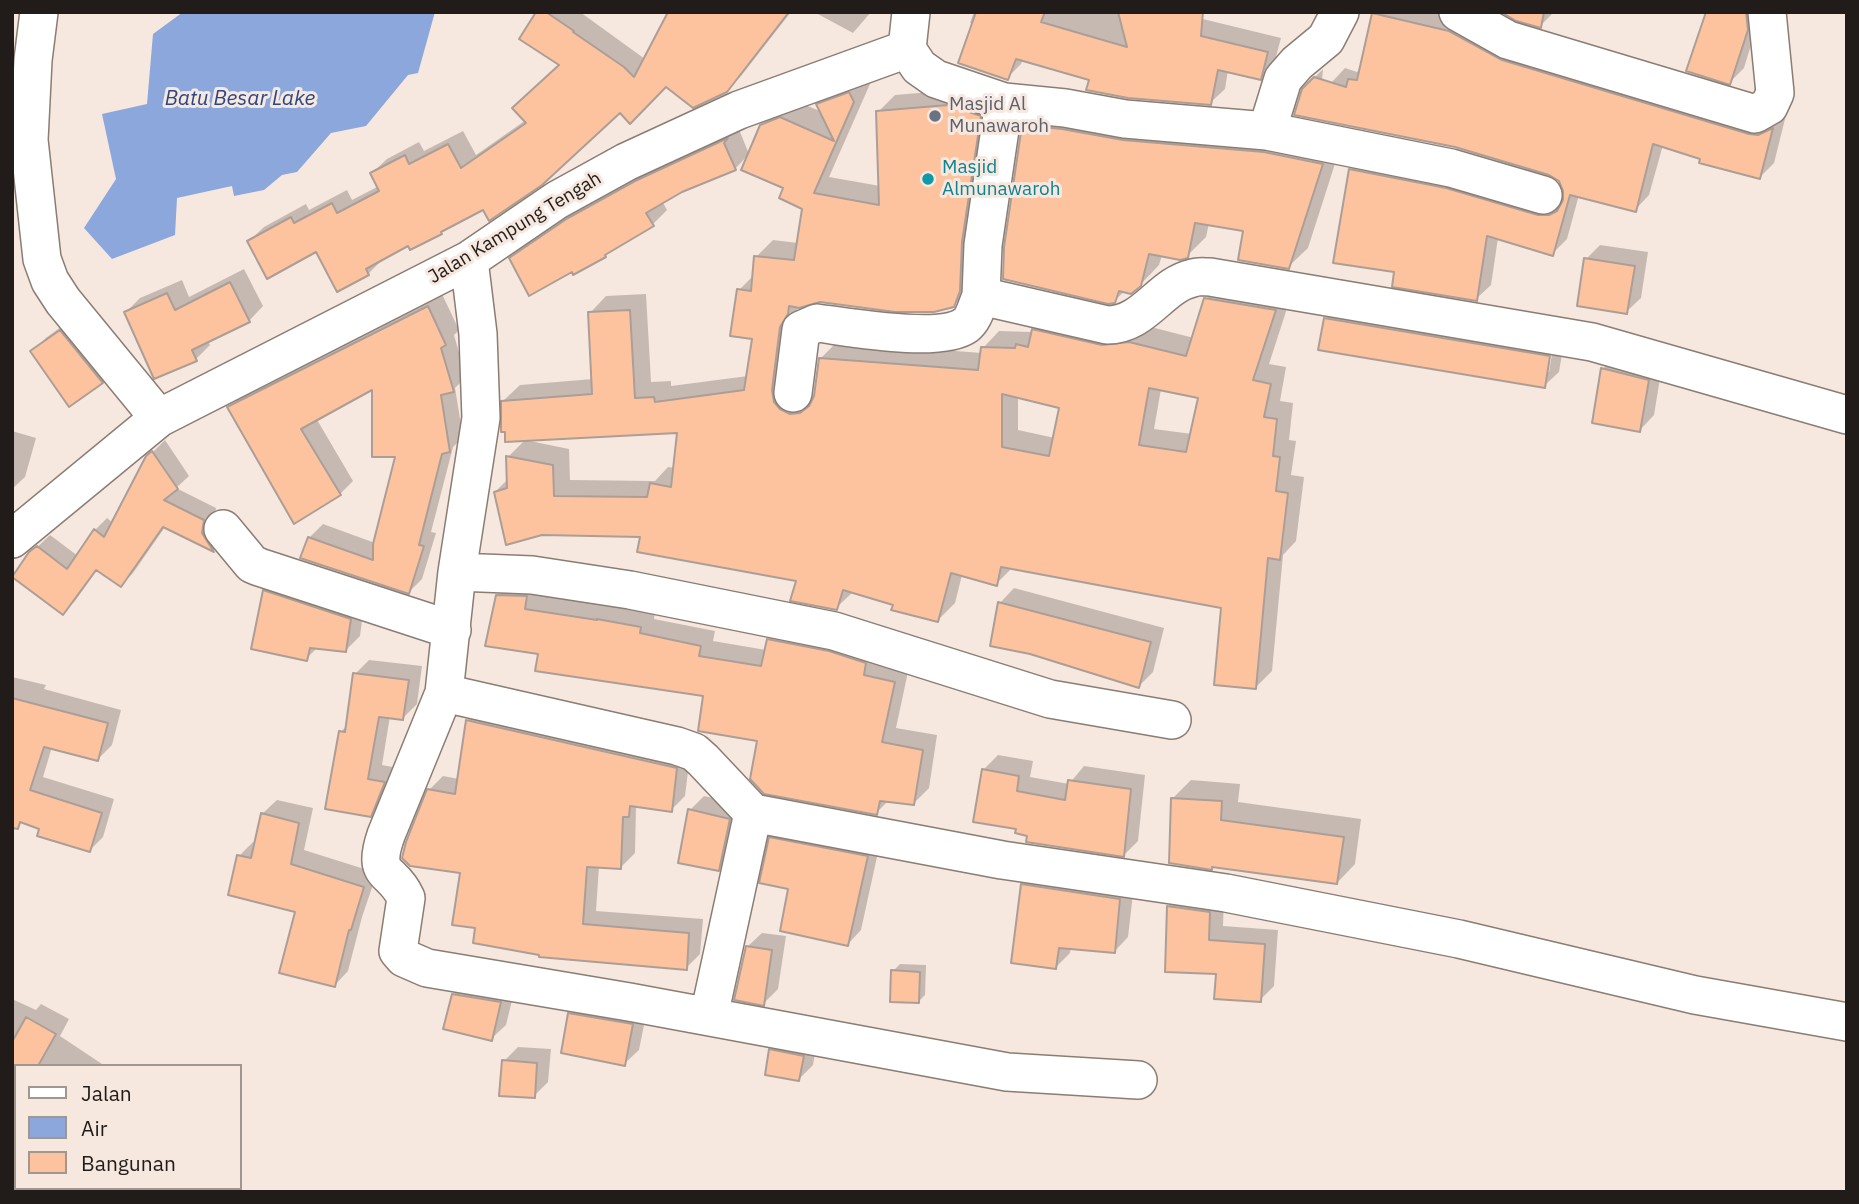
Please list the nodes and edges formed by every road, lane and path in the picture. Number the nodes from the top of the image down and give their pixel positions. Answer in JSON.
{"nodes":[{"id":1,"x":39,"y":12,"type":"edge"},
{"id":2,"x":911,"y":12,"type":"edge"},
{"id":3,"x":1340,"y":12,"type":"edge"},
{"id":4,"x":1458,"y":12,"type":"edge"},
{"id":5,"x":1767,"y":12,"type":"edge"},
{"id":6,"x":907,"y":48,"type":"junction"},
{"id":7,"x":1004,"y":102,"type":"junction"},
{"id":8,"x":1266,"y":131,"type":"junction"},
{"id":9,"x":1543,"y":195,"type":"dead end"},
{"id":10,"x":469,"y":260,"type":"junction"},
{"id":11,"x":981,"y":296,"type":"junction"},
{"id":12,"x":793,"y":393,"type":"dead end"},
{"id":13,"x":1847,"y":415,"type":"edge"},
{"id":14,"x":159,"y":418,"type":"junction"},
{"id":15,"x":223,"y":529,"type":"dead end"},
{"id":16,"x":12,"y":539,"type":"edge"},
{"id":17,"x":457,"y":572,"type":"junction"},
{"id":18,"x":452,"y":630,"type":"junction"},
{"id":19,"x":444,"y":693,"type":"junction"},
{"id":20,"x":1172,"y":720,"type":"dead end"},
{"id":21,"x":754,"y":813,"type":"junction"},
{"id":22,"x":709,"y":1016,"type":"junction"},
{"id":23,"x":1847,"y":1022,"type":"edge"},
{"id":24,"x":1139,"y":1080,"type":"dead end"}],
"edges":[{"from":1,"to":14,"type":"street"},
{"from":2,"to":6,"type":"street"},
{"from":3,"to":8,"type":"street"},
{"from":4,"to":5,"type":"street"},
{"from":6,"to":7,"type":"street"},
{"from":6,"to":10,"type":"street","name":"Jalan Kampung Tengah"},
{"from":7,"to":8,"type":"street"},
{"from":7,"to":11,"type":"street"},
{"from":8,"to":9,"type":"street"},
{"from":10,"to":14,"type":"street","name":"Jalan Kampung Tengah"},
{"from":10,"to":17,"type":"street"},
{"from":11,"to":12,"type":"street"},
{"from":11,"to":13,"type":"street"},
{"from":14,"to":16,"type":"street","name":"Jalan Kampung Tengah"},
{"from":15,"to":18,"type":"street"},
{"from":17,"to":18,"type":"street"},
{"from":17,"to":20,"type":"street"},
{"from":18,"to":19,"type":"street"},
{"from":19,"to":21,"type":"street"},
{"from":19,"to":22,"type":"street"},
{"from":21,"to":22,"type":"street"},
{"from":21,"to":23,"type":"street"},
{"from":22,"to":24,"type":"street"}]}
